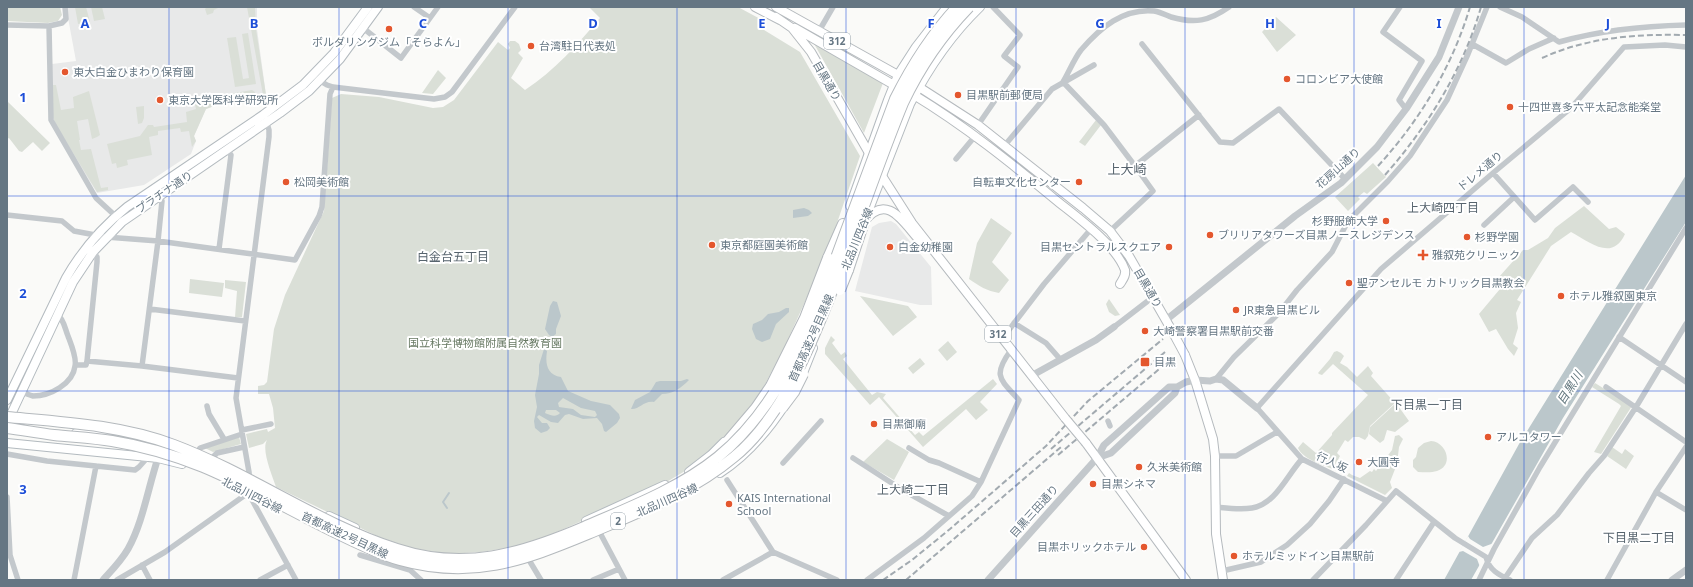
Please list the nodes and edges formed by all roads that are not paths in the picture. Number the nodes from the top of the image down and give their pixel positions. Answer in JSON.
{"nodes":[{"id":1,"x":64,"y":7,"type":"edge"},
{"id":2,"x":368,"y":7,"type":"edge"},
{"id":3,"x":378,"y":7,"type":"edge"},
{"id":4,"x":414,"y":7,"type":"edge"},
{"id":5,"x":438,"y":7,"type":"edge"},
{"id":6,"x":515,"y":7,"type":"edge"},
{"id":7,"x":755,"y":7,"type":"edge"},
{"id":8,"x":776,"y":7,"type":"edge"},
{"id":9,"x":833,"y":7,"type":"edge"},
{"id":10,"x":947,"y":7,"type":"edge"},
{"id":11,"x":957,"y":7,"type":"edge"},
{"id":12,"x":969,"y":7,"type":"edge"},
{"id":13,"x":980,"y":7,"type":"edge"},
{"id":14,"x":993,"y":7,"type":"edge"},
{"id":15,"x":1229,"y":7,"type":"edge"},
{"id":16,"x":1400,"y":7,"type":"edge"},
{"id":17,"x":1459,"y":7,"type":"edge"},
{"id":18,"x":1487,"y":7,"type":"edge"},
{"id":19,"x":1500,"y":7,"type":"edge"},
{"id":20,"x":776,"y":17,"type":"junction"},
{"id":21,"x":430,"y":18,"type":"junction"},
{"id":22,"x":7,"y":25,"type":"edge"},
{"id":23,"x":1686,"y":25,"type":"edge"},
{"id":24,"x":50,"y":26,"type":"junction"},
{"id":25,"x":363,"y":28,"type":"junction"},
{"id":26,"x":819,"y":31,"type":"junction"},
{"id":27,"x":1554,"y":38,"type":"junction"},
{"id":28,"x":1142,"y":44,"type":"dead end"},
{"id":29,"x":1472,"y":44,"type":"junction"},
{"id":30,"x":1686,"y":47,"type":"edge"},
{"id":31,"x":1094,"y":65,"type":"dead end"},
{"id":32,"x":898,"y":75,"type":"junction"},
{"id":33,"x":317,"y":78,"type":"junction"},
{"id":34,"x":1063,"y":82,"type":"junction"},
{"id":35,"x":894,"y":85,"type":"junction"},
{"id":36,"x":333,"y":87,"type":"junction"},
{"id":37,"x":919,"y":87,"type":"junction"},
{"id":38,"x":914,"y":95,"type":"junction"},
{"id":39,"x":1406,"y":109,"type":"junction"},
{"id":40,"x":1198,"y":115,"type":"junction"},
{"id":41,"x":265,"y":118,"type":"junction"},
{"id":42,"x":978,"y":124,"type":"junction"},
{"id":43,"x":976,"y":136,"type":"junction"},
{"id":44,"x":1005,"y":145,"type":"junction"},
{"id":45,"x":227,"y":150,"type":"junction"},
{"id":46,"x":869,"y":153,"type":"junction"},
{"id":47,"x":956,"y":159,"type":"dead end"},
{"id":48,"x":1135,"y":166,"type":"junction"},
{"id":49,"x":1493,"y":173,"type":"junction"},
{"id":50,"x":882,"y":176,"type":"junction"},
{"id":51,"x":1345,"y":179,"type":"junction"},
{"id":52,"x":159,"y":195,"type":"junction"},
{"id":53,"x":1513,"y":198,"type":"junction"},
{"id":54,"x":1588,"y":202,"type":"dead end"},
{"id":55,"x":7,"y":215,"type":"edge"},
{"id":56,"x":114,"y":217,"type":"junction"},
{"id":57,"x":122,"y":222,"type":"junction"},
{"id":58,"x":864,"y":222,"type":"junction"},
{"id":59,"x":843,"y":224,"type":"junction"},
{"id":60,"x":1484,"y":225,"type":"dead end"},
{"id":61,"x":1686,"y":228,"type":"edge"},
{"id":62,"x":1091,"y":229,"type":"junction"},
{"id":63,"x":1110,"y":231,"type":"junction"},
{"id":64,"x":97,"y":235,"type":"junction"},
{"id":65,"x":106,"y":237,"type":"junction"},
{"id":66,"x":158,"y":241,"type":"junction"},
{"id":67,"x":219,"y":249,"type":"junction"},
{"id":68,"x":93,"y":252,"type":"junction"},
{"id":69,"x":254,"y":254,"type":"junction"},
{"id":70,"x":942,"y":262,"type":"junction"},
{"id":71,"x":1120,"y":284,"type":"dead end"},
{"id":72,"x":1153,"y":297,"type":"junction"},
{"id":73,"x":150,"y":309,"type":"junction"},
{"id":74,"x":57,"y":314,"type":"junction"},
{"id":75,"x":245,"y":320,"type":"junction"},
{"id":76,"x":1166,"y":320,"type":"junction"},
{"id":77,"x":1014,"y":323,"type":"junction"},
{"id":78,"x":1686,"y":324,"type":"edge"},
{"id":79,"x":1114,"y":327,"type":"joint"},
{"id":80,"x":1619,"y":337,"type":"junction"},
{"id":81,"x":1002,"y":339,"type":"junction"},
{"id":82,"x":1011,"y":350,"type":"junction"},
{"id":83,"x":1060,"y":359,"type":"junction"},
{"id":84,"x":87,"y":362,"type":"junction"},
{"id":85,"x":76,"y":365,"type":"junction"},
{"id":86,"x":1660,"y":365,"type":"junction"},
{"id":87,"x":142,"y":366,"type":"junction"},
{"id":88,"x":1031,"y":376,"type":"junction"},
{"id":89,"x":238,"y":378,"type":"junction"},
{"id":90,"x":1216,"y":379,"type":"junction"},
{"id":91,"x":1195,"y":380,"type":"junction"},
{"id":92,"x":1686,"y":382,"type":"edge"},
{"id":93,"x":1177,"y":387,"type":"junction"},
{"id":94,"x":1606,"y":387,"type":"dead end"},
{"id":95,"x":21,"y":392,"type":"junction"},
{"id":96,"x":8,"y":397,"type":"edge"},
{"id":97,"x":207,"y":406,"type":"dead end"},
{"id":98,"x":1636,"y":407,"type":"junction"},
{"id":99,"x":1257,"y":408,"type":"junction"},
{"id":100,"x":7,"y":417,"type":"edge"},
{"id":101,"x":821,"y":421,"type":"dead end"},
{"id":102,"x":7,"y":423,"type":"edge"},
{"id":103,"x":271,"y":424,"type":"dead end"},
{"id":104,"x":7,"y":428,"type":"edge"},
{"id":105,"x":242,"y":432,"type":"junction"},
{"id":106,"x":1277,"y":432,"type":"junction"},
{"id":107,"x":7,"y":433,"type":"edge"},
{"id":108,"x":224,"y":440,"type":"junction"},
{"id":109,"x":1686,"y":442,"type":"edge"},
{"id":110,"x":7,"y":443,"type":"edge"},
{"id":111,"x":244,"y":447,"type":"junction"},
{"id":112,"x":1686,"y":447,"type":"edge"},
{"id":113,"x":909,"y":448,"type":"dead end"},
{"id":114,"x":198,"y":451,"type":"junction"},
{"id":115,"x":7,"y":454,"type":"edge"},
{"id":116,"x":1215,"y":456,"type":"junction"},
{"id":117,"x":148,"y":458,"type":"junction"},
{"id":118,"x":158,"y":458,"type":"junction"},
{"id":119,"x":212,"y":458,"type":"junction"},
{"id":120,"x":853,"y":458,"type":"dead end"},
{"id":121,"x":1097,"y":458,"type":"junction"},
{"id":122,"x":1302,"y":459,"type":"junction"},
{"id":123,"x":783,"y":463,"type":"dead end"},
{"id":124,"x":96,"y":466,"type":"junction"},
{"id":125,"x":709,"y":470,"type":"junction"},
{"id":126,"x":250,"y":475,"type":"junction"},
{"id":127,"x":1344,"y":479,"type":"junction"},
{"id":128,"x":727,"y":480,"type":"dead end"},
{"id":129,"x":981,"y":482,"type":"junction"},
{"id":130,"x":1656,"y":492,"type":"junction"},
{"id":131,"x":250,"y":494,"type":"junction"},
{"id":132,"x":7,"y":497,"type":"edge"},
{"id":133,"x":1387,"y":501,"type":"junction"},
{"id":134,"x":1215,"y":507,"type":"junction"},
{"id":135,"x":1686,"y":510,"type":"edge"},
{"id":136,"x":949,"y":516,"type":"junction"},
{"id":137,"x":1434,"y":522,"type":"junction"},
{"id":138,"x":599,"y":531,"type":"junction"},
{"id":139,"x":773,"y":552,"type":"junction"},
{"id":140,"x":360,"y":555,"type":"dead end"},
{"id":141,"x":1218,"y":557,"type":"junction"},
{"id":142,"x":528,"y":560,"type":"junction"},
{"id":143,"x":1487,"y":560,"type":"junction"},
{"id":144,"x":142,"y":565,"type":"junction"},
{"id":145,"x":288,"y":565,"type":"junction"},
{"id":146,"x":619,"y":570,"type":"junction"},
{"id":147,"x":1686,"y":570,"type":"edge"},
{"id":148,"x":1222,"y":571,"type":"junction"},
{"id":149,"x":1508,"y":579,"type":"edge"},
{"id":150,"x":18,"y":580,"type":"edge"},
{"id":151,"x":74,"y":580,"type":"edge"},
{"id":152,"x":103,"y":580,"type":"edge"},
{"id":153,"x":117,"y":580,"type":"edge"},
{"id":154,"x":150,"y":580,"type":"edge"},
{"id":155,"x":260,"y":580,"type":"edge"},
{"id":156,"x":296,"y":580,"type":"edge"},
{"id":157,"x":421,"y":580,"type":"edge"},
{"id":158,"x":541,"y":580,"type":"edge"},
{"id":159,"x":593,"y":580,"type":"edge"},
{"id":160,"x":625,"y":580,"type":"edge"},
{"id":161,"x":725,"y":580,"type":"edge"},
{"id":162,"x":837,"y":580,"type":"edge"},
{"id":163,"x":867,"y":580,"type":"edge"},
{"id":164,"x":988,"y":580,"type":"edge"},
{"id":165,"x":1186,"y":580,"type":"edge"},
{"id":166,"x":1218,"y":580,"type":"edge"},
{"id":167,"x":1224,"y":580,"type":"edge"},
{"id":168,"x":1313,"y":580,"type":"edge"},
{"id":169,"x":1396,"y":580,"type":"edge"},
{"id":170,"x":1479,"y":580,"type":"edge"},
{"id":171,"x":1607,"y":580,"type":"edge"},
{"id":172,"x":1672,"y":580,"type":"edge"}],
"edges":[{"from":1,"to":24,"type":"street"},
{"from":2,"to":33,"type":"main road","name":"プラチナ通り"},
{"from":3,"to":25,"type":"main road","name":"プラチナ通り"},
{"from":4,"to":21,"type":"street"},
{"from":5,"to":21,"type":"street"},
{"from":6,"to":36,"type":"street"},
{"from":7,"to":20,"type":"main road","name":"目黒通り","number":"312"},
{"from":8,"to":26,"type":"main road","number":"312"},
{"from":9,"to":26,"type":"street"},
{"from":10,"to":32,"type":"main road","name":"北品川四谷線"},
{"from":11,"to":125,"type":"highway","name":"首都高速2号目黒線","number":"2","bridge":true},
{"from":12,"to":125,"type":"highway","name":"首都高速2号目黒線","number":"2","bridge":true},
{"from":13,"to":37,"type":"main road","name":"北品川四谷線"},
{"from":14,"to":42,"type":"street"},
{"from":15,"to":34,"type":"street"},
{"from":16,"to":39,"type":"street"},
{"from":17,"to":39,"type":"street","name":"花房山通り"},
{"from":18,"to":29,"type":"street"},
{"from":19,"to":27,"type":"street"},
{"from":20,"to":35,"type":"main road","name":"目黒通り","number":"312"},
{"from":20,"to":46,"type":"main road","name":"目黒通り","number":"312"},
{"from":21,"to":25,"type":"street"},
{"from":22,"to":24,"type":"street"},
{"from":23,"to":27,"type":"street"},
{"from":24,"to":56,"type":"street"},
{"from":25,"to":33,"type":"main road","name":"プラチナ通り"},
{"from":26,"to":32,"type":"main road","number":"312"},
{"from":27,"to":29,"type":"street"},
{"from":28,"to":40,"type":"street"},
{"from":29,"to":90,"type":"street"},
{"from":30,"to":49,"type":"street","name":"ドレメ通り"},
{"from":31,"to":34,"type":"street"},
{"from":32,"to":35,"type":"main road","name":"北品川四谷線"},
{"from":33,"to":36,"type":"street"},
{"from":33,"to":41,"type":"main road","name":"プラチナ通り"},
{"from":34,"to":44,"type":"street"},
{"from":34,"to":48,"type":"street"},
{"from":35,"to":46,"type":"main road","name":"北品川四谷線"},
{"from":36,"to":69,"type":"street"},
{"from":37,"to":38,"type":"main road","name":"北品川四谷線"},
{"from":37,"to":42,"type":"main road","name":"目黒通り"},
{"from":38,"to":43,"type":"main road","name":"目黒通り"},
{"from":38,"to":50,"type":"main road","name":"北品川四谷線"},
{"from":39,"to":51,"type":"street","name":"花房山通り"},
{"from":40,"to":48,"type":"street"},
{"from":40,"to":51,"type":"street"},
{"from":41,"to":45,"type":"main road","name":"プラチナ通り"},
{"from":41,"to":56,"type":"main road","name":"プラチナ通り"},
{"from":41,"to":69,"type":"street"},
{"from":42,"to":44,"type":"main road","name":"目黒通り"},
{"from":43,"to":47,"type":"street"},
{"from":43,"to":62,"type":"main road","name":"目黒通り"},
{"from":44,"to":63,"type":"main road","name":"目黒通り"},
{"from":45,"to":52,"type":"main road","name":"プラチナ通り"},
{"from":45,"to":67,"type":"street"},
{"from":46,"to":59,"type":"main road","name":"北品川四谷線"},
{"from":48,"to":63,"type":"street"},
{"from":49,"to":53,"type":"street"},
{"from":49,"to":99,"type":"street","name":"ドレメ通り"},
{"from":50,"to":58,"type":"main road","name":"北品川四谷線"},
{"from":50,"to":70,"type":"main road","number":"312"},
{"from":51,"to":76,"type":"street","name":"花房山通り"},
{"from":52,"to":57,"type":"main road","name":"プラチナ通り"},
{"from":52,"to":66,"type":"street"},
{"from":53,"to":54,"type":"street"},
{"from":53,"to":60,"type":"street"},
{"from":55,"to":64,"type":"street"},
{"from":56,"to":57,"type":"street"},
{"from":56,"to":64,"type":"main road","name":"プラチナ通り"},
{"from":57,"to":65,"type":"main road","name":"プラチナ通り"},
{"from":58,"to":70,"type":"main road"},
{"from":58,"to":125,"type":"highway","bridge":true},
{"from":58,"to":138,"type":"main road","name":"北品川四谷線"},
{"from":59,"to":125,"type":"highway","bridge":true},
{"from":59,"to":126,"type":"main road","name":"北品川四谷線"},
{"from":61,"to":80,"type":"street"},
{"from":62,"to":71,"type":"main road","name":"目黒通り"},
{"from":62,"to":77,"type":"street"},
{"from":63,"to":72,"type":"main road","name":"目黒通り"},
{"from":64,"to":65,"type":"street"},
{"from":64,"to":96,"type":"main road","name":"プラチナ通り"},
{"from":65,"to":66,"type":"street"},
{"from":65,"to":68,"type":"main road","name":"プラチナ通り"},
{"from":66,"to":67,"type":"street"},
{"from":66,"to":73,"type":"street"},
{"from":67,"to":69,"type":"street"},
{"from":68,"to":74,"type":"main road","name":"プラチナ通り"},
{"from":68,"to":84,"type":"street"},
{"from":69,"to":75,"type":"street"},
{"from":70,"to":81,"type":"main road","number":"312"},
{"from":72,"to":76,"type":"main road","name":"目黒通り"},
{"from":72,"to":79,"type":"street"},
{"from":73,"to":75,"type":"street"},
{"from":73,"to":87,"type":"street"},
{"from":74,"to":85,"type":"street"},
{"from":74,"to":95,"type":"main road","name":"プラチナ通り"},
{"from":75,"to":89,"type":"street"},
{"from":76,"to":91,"type":"main road","name":"目黒通り","bridge":true},
{"from":77,"to":81,"type":"street"},
{"from":77,"to":83,"type":"street"},
{"from":78,"to":86,"type":"street"},
{"from":79,"to":83,"type":"street"},
{"from":80,"to":86,"type":"street"},
{"from":80,"to":143,"type":"street"},
{"from":81,"to":82,"type":"main road","number":"312"},
{"from":82,"to":88,"type":"main road","number":"312"},
{"from":82,"to":129,"type":"street"},
{"from":83,"to":88,"type":"street"},
{"from":84,"to":85,"type":"street"},
{"from":84,"to":87,"type":"street"},
{"from":85,"to":95,"type":"street"},
{"from":86,"to":92,"type":"street"},
{"from":86,"to":98,"type":"street"},
{"from":87,"to":89,"type":"street"},
{"from":88,"to":121,"type":"main road","number":"312","bridge":true},
{"from":89,"to":105,"type":"street"},
{"from":90,"to":91,"type":"street","name":"目黒三田通り"},
{"from":90,"to":99,"type":"street"},
{"from":91,"to":93,"type":"street","name":"目黒三田通り"},
{"from":91,"to":116,"type":"main road","name":"目黒通り"},
{"from":93,"to":121,"type":"street"},
{"from":93,"to":121,"type":"street","name":"目黒三田通り"},
{"from":94,"to":98,"type":"street"},
{"from":95,"to":102,"type":"main road","name":"プラチナ通り"},
{"from":97,"to":108,"type":"street"},
{"from":98,"to":109,"type":"street"},
{"from":98,"to":149,"type":"street"},
{"from":99,"to":106,"type":"street","name":"行人坂"},
{"from":100,"to":125,"type":"highway","name":"首都高速2号目黒線","number":"2","bridge":true},
{"from":101,"to":123,"type":"street"},
{"from":103,"to":105,"type":"street"},
{"from":104,"to":125,"type":"highway","name":"首都高速2号目黒線","number":"2","bridge":true},
{"from":105,"to":108,"type":"street"},
{"from":105,"to":111,"type":"street"},
{"from":106,"to":116,"type":"street"},
{"from":106,"to":122,"type":"street","name":"行人坂"},
{"from":107,"to":114,"type":"main road","name":"北品川四谷線"},
{"from":108,"to":114,"type":"street"},
{"from":110,"to":117,"type":"main road","name":"北品川四谷線"},
{"from":111,"to":119,"type":"street"},
{"from":111,"to":126,"type":"street"},
{"from":112,"to":130,"type":"street"},
{"from":113,"to":129,"type":"street"},
{"from":114,"to":119,"type":"main road","name":"北品川四谷線"},
{"from":115,"to":124,"type":"street"},
{"from":116,"to":134,"type":"main road","name":"目黒通り"},
{"from":117,"to":118,"type":"main road","name":"北品川四谷線"},
{"from":117,"to":124,"type":"street"},
{"from":118,"to":131,"type":"main road","name":"北品川四谷線"},
{"from":118,"to":152,"type":"street"},
{"from":119,"to":126,"type":"main road","name":"北品川四谷線"},
{"from":120,"to":136,"type":"street"},
{"from":121,"to":164,"type":"street","name":"目黒三田通り"},
{"from":121,"to":165,"type":"main road","number":"312"},
{"from":122,"to":127,"type":"street","name":"行人坂"},
{"from":122,"to":134,"type":"street"},
{"from":124,"to":151,"type":"street"},
{"from":126,"to":131,"type":"street"},
{"from":127,"to":133,"type":"street","name":"行人坂"},
{"from":127,"to":148,"type":"street"},
{"from":128,"to":139,"type":"street"},
{"from":129,"to":136,"type":"street"},
{"from":130,"to":135,"type":"street"},
{"from":130,"to":171,"type":"street"},
{"from":131,"to":142,"type":"main road","name":"北品川四谷線"},
{"from":131,"to":144,"type":"street"},
{"from":131,"to":145,"type":"street"},
{"from":132,"to":150,"type":"street"},
{"from":133,"to":137,"type":"street"},
{"from":133,"to":168,"type":"street"},
{"from":134,"to":141,"type":"main road","name":"目黒通り"},
{"from":136,"to":163,"type":"street"},
{"from":137,"to":143,"type":"street"},
{"from":137,"to":169,"type":"street"},
{"from":138,"to":142,"type":"main road","name":"北品川四谷線"},
{"from":138,"to":146,"type":"street"},
{"from":139,"to":161,"type":"street"},
{"from":139,"to":162,"type":"street"},
{"from":140,"to":157,"type":"street"},
{"from":141,"to":148,"type":"main road","name":"目黒通り"},
{"from":141,"to":166,"type":"main road"},
{"from":142,"to":158,"type":"street"},
{"from":143,"to":149,"type":"street"},
{"from":143,"to":170,"type":"street"},
{"from":144,"to":153,"type":"street"},
{"from":144,"to":154,"type":"street"},
{"from":145,"to":155,"type":"street"},
{"from":145,"to":156,"type":"street"},
{"from":146,"to":159,"type":"street"},
{"from":146,"to":160,"type":"street"},
{"from":147,"to":172,"type":"street"},
{"from":148,"to":167,"type":"main road","name":"目黒通り"}]}
